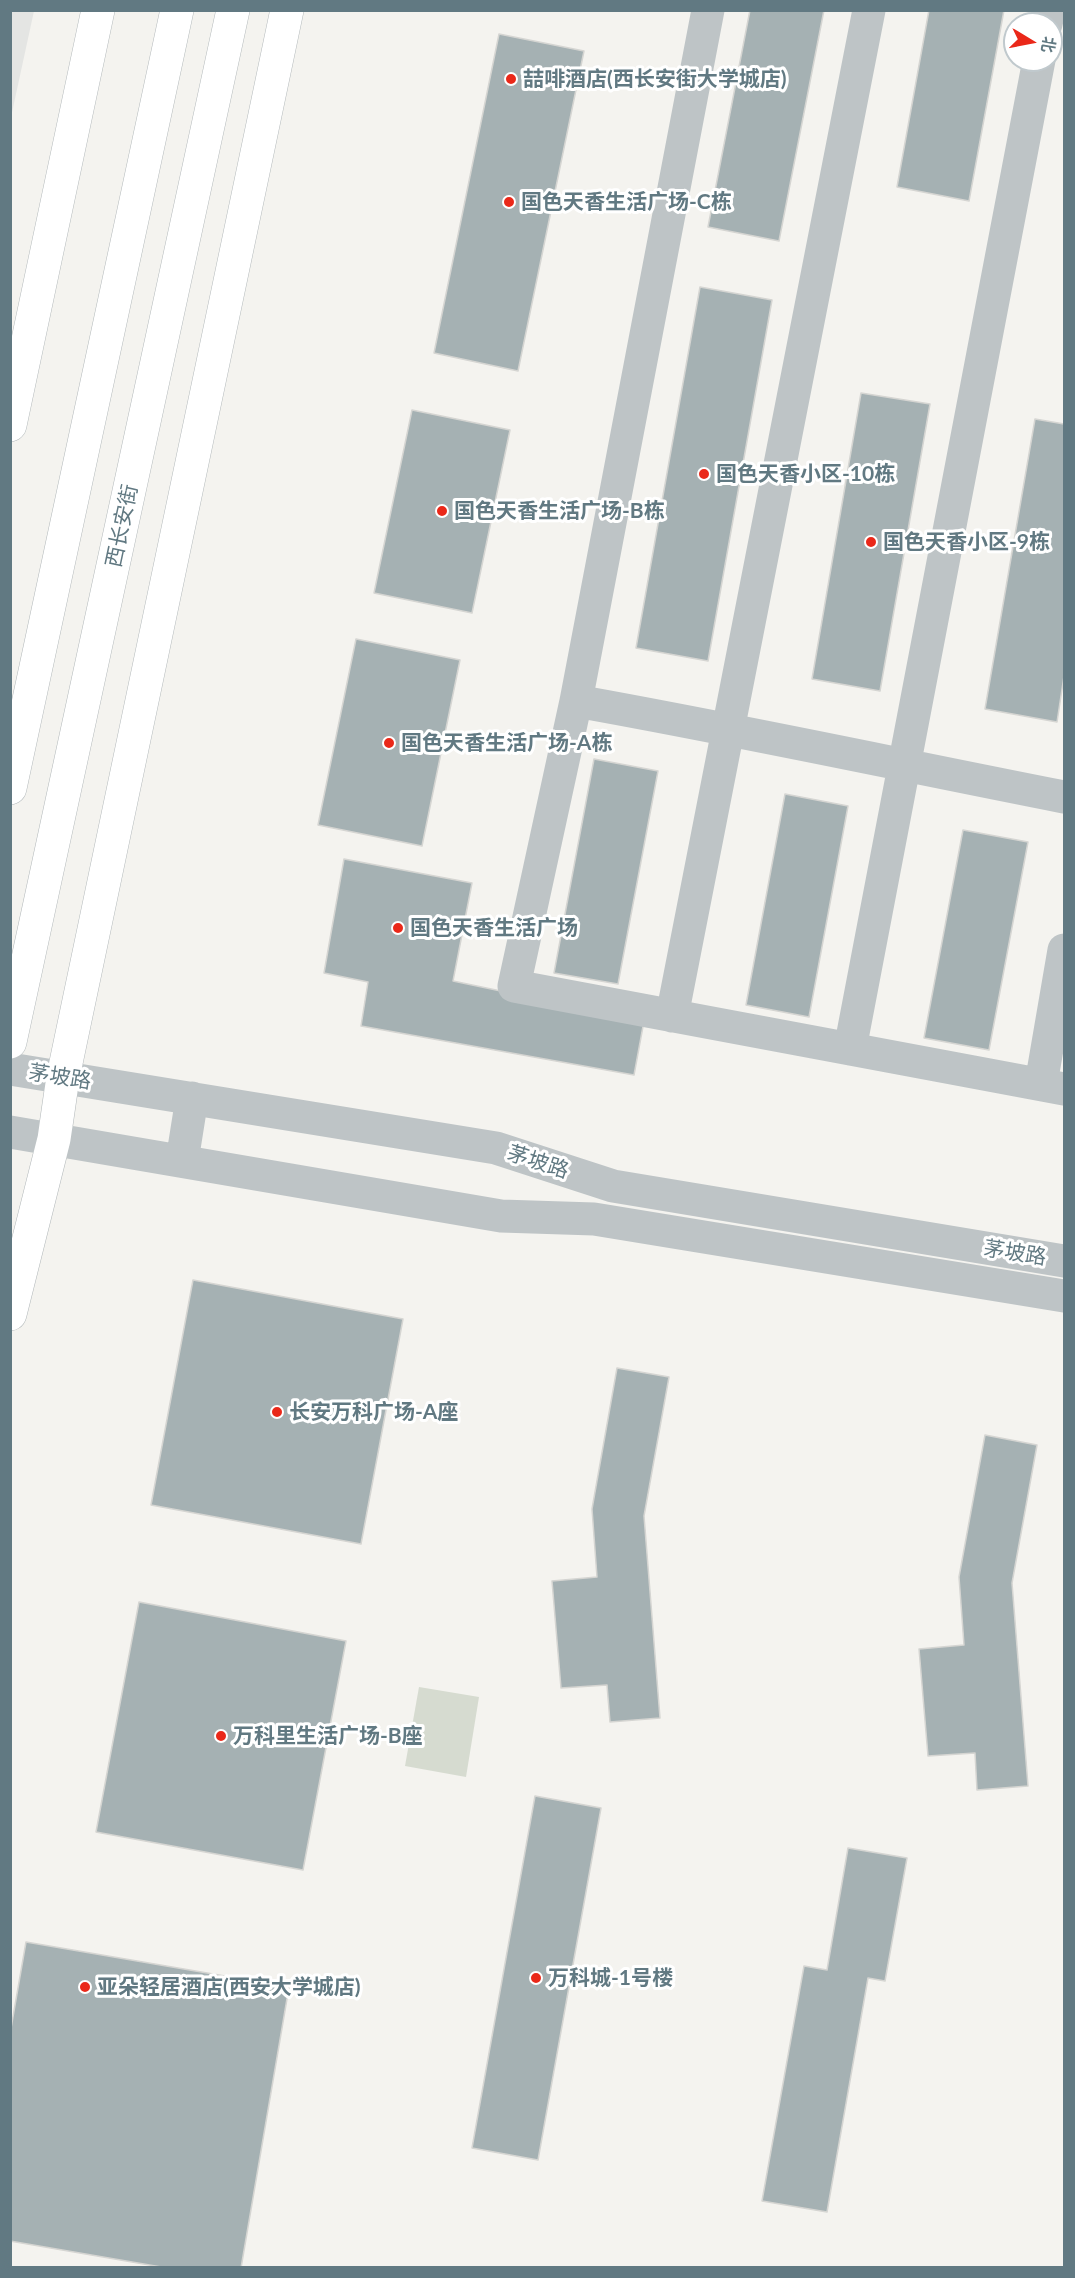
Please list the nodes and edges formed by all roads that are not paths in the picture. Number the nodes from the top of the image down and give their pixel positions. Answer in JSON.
{"nodes":[{"id":1,"x":98,"y":10,"type":"edge"},
{"id":2,"x":177,"y":10,"type":"edge"},
{"id":3,"x":232,"y":10,"type":"edge"},
{"id":4,"x":287,"y":10,"type":"edge"},
{"id":5,"x":708,"y":10,"type":"edge"},
{"id":6,"x":869,"y":10,"type":"edge"},
{"id":7,"x":1037,"y":72,"type":"edge"},
{"id":8,"x":10,"y":425,"type":"edge"},
{"id":9,"x":576,"y":701,"type":"junction"},
{"id":10,"x":728,"y":728,"type":"junction"},
{"id":11,"x":903,"y":766,"type":"junction"},
{"id":12,"x":10,"y":788,"type":"edge"},
{"id":13,"x":1065,"y":796,"type":"edge"},
{"id":14,"x":1065,"y":950,"type":"edge"},
{"id":15,"x":672,"y":1016,"type":"junction"},
{"id":16,"x":10,"y":1042,"type":"edge"},
{"id":17,"x":850,"y":1049,"type":"junction"},
{"id":18,"x":10,"y":1069,"type":"edge"},
{"id":19,"x":63,"y":1077,"type":"junction"},
{"id":20,"x":1053,"y":1086,"type":"edge"},
{"id":21,"x":192,"y":1098,"type":"junction"},
{"id":22,"x":10,"y":1132,"type":"edge"},
{"id":23,"x":54,"y":1140,"type":"junction"},
{"id":24,"x":182,"y":1161,"type":"junction"},
{"id":25,"x":1065,"y":1261,"type":"edge"},
{"id":26,"x":1065,"y":1296,"type":"edge"},
{"id":27,"x":10,"y":1314,"type":"edge"}],
"edges":[{"from":1,"to":8,"type":"main road"},
{"from":2,"to":12,"type":"main road"},
{"from":3,"to":16,"type":"main road","name":"西长安街"},
{"from":4,"to":19,"type":"main road"},
{"from":5,"to":9,"type":"street"},
{"from":6,"to":10,"type":"street"},
{"from":7,"to":11,"type":"street"},
{"from":9,"to":10,"type":"street"},
{"from":9,"to":15,"type":"street"},
{"from":10,"to":11,"type":"street"},
{"from":10,"to":15,"type":"street"},
{"from":11,"to":13,"type":"street"},
{"from":11,"to":17,"type":"street"},
{"from":14,"to":20,"type":"street"},
{"from":15,"to":17,"type":"street"},
{"from":17,"to":20,"type":"street"},
{"from":18,"to":19,"type":"street","name":"茅坡路"},
{"from":19,"to":21,"type":"street","name":"茅坡路"},
{"from":19,"to":23,"type":"main road"},
{"from":21,"to":24,"type":"street"},
{"from":21,"to":25,"type":"street","name":"茅坡路"},
{"from":22,"to":23,"type":"street","name":"茅坡路"},
{"from":23,"to":24,"type":"street","name":"茅坡路"},
{"from":23,"to":27,"type":"main road"},
{"from":24,"to":26,"type":"street","name":"茅坡路"}]}
